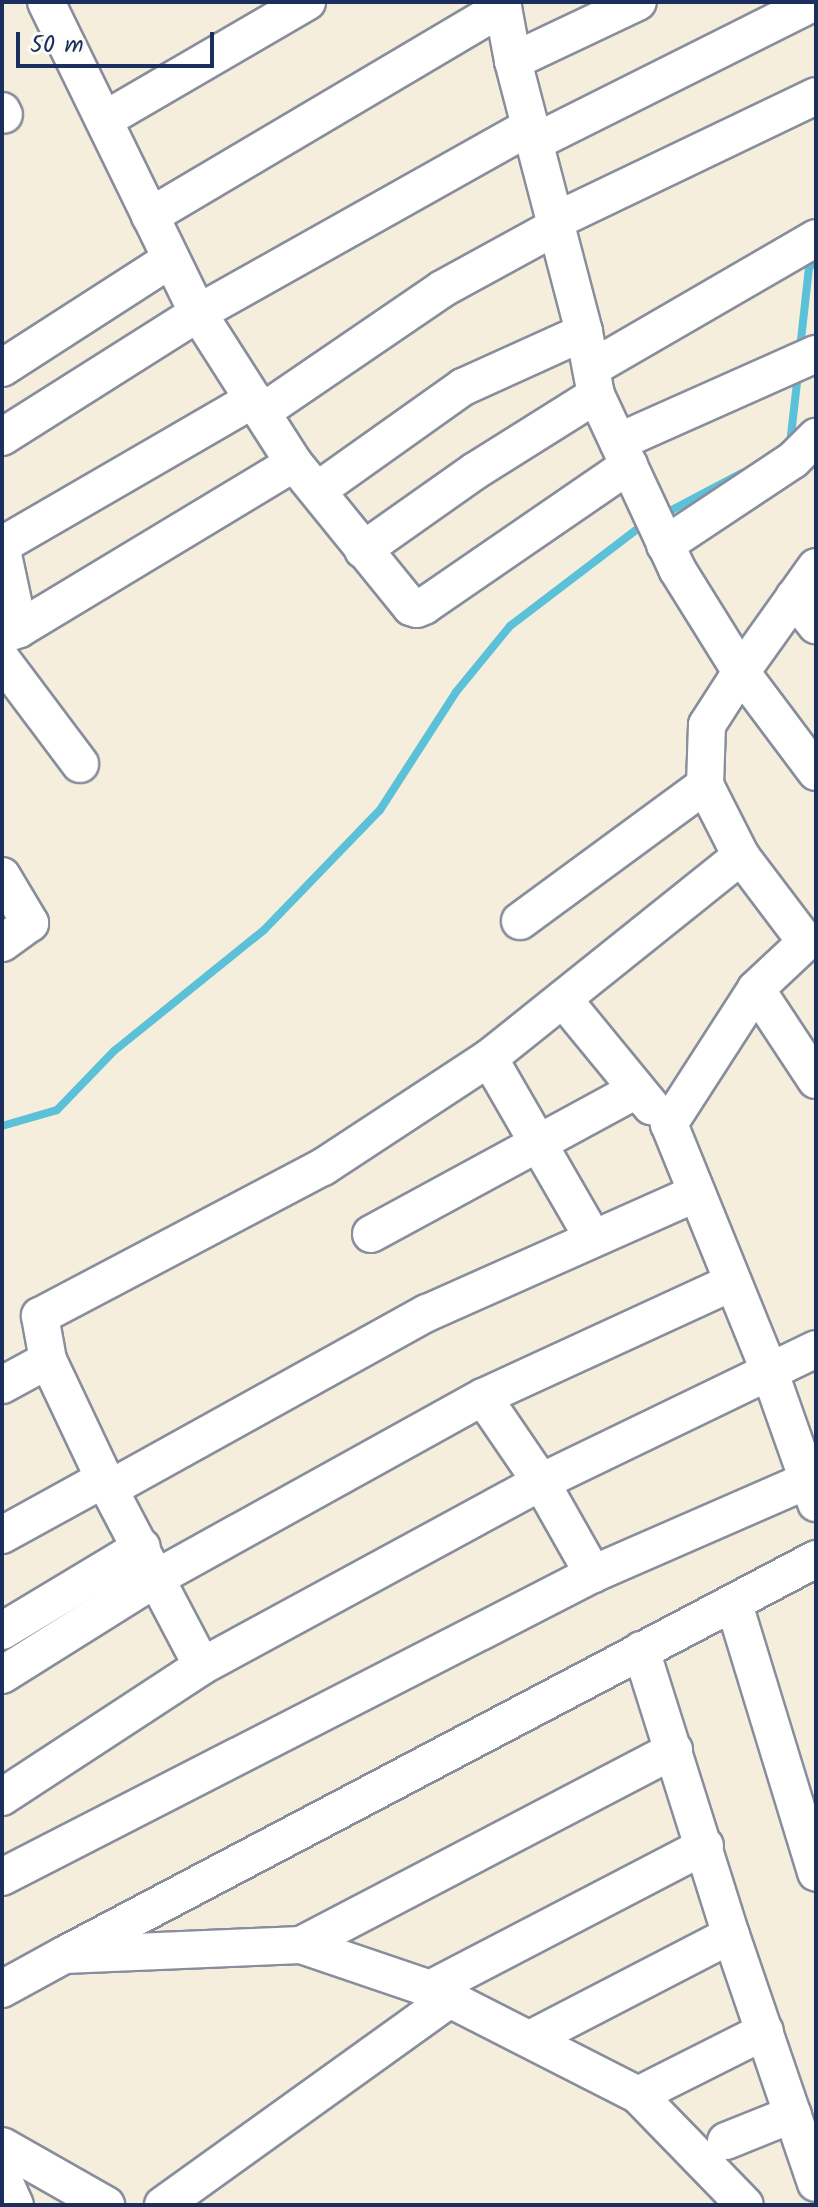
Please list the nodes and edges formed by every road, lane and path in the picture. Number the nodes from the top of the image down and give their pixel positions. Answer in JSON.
{"nodes":[{"id":1,"x":307,"y":2,"type":"edge"},
{"id":2,"x":638,"y":2,"type":"edge"},
{"id":3,"x":814,"y":2,"type":"edge"},
{"id":4,"x":503,"y":5,"type":"edge"},
{"id":5,"x":61,"y":7,"type":"edge"},
{"id":6,"x":513,"y":61,"type":"junction"},
{"id":7,"x":816,"y":96,"type":"edge"},
{"id":8,"x":104,"y":120,"type":"junction"},
{"id":9,"x":532,"y":134,"type":"junction"},
{"id":10,"x":150,"y":216,"type":"junction"},
{"id":11,"x":556,"y":224,"type":"junction"},
{"id":12,"x":816,"y":238,"type":"edge"},
{"id":13,"x":171,"y":259,"type":"junction"},
{"id":14,"x":198,"y":313,"type":"junction"},
{"id":15,"x":584,"y":332,"type":"junction"},
{"id":16,"x":805,"y":359,"type":"edge"},
{"id":17,"x":2,"y":368,"type":"edge"},
{"id":18,"x":594,"y":382,"type":"junction"},
{"id":19,"x":258,"y":405,"type":"junction"},
{"id":20,"x":2,"y":437,"type":"edge"},
{"id":21,"x":816,"y":437,"type":"edge"},
{"id":22,"x":623,"y":453,"type":"junction"},
{"id":23,"x":294,"y":463,"type":"junction"},
{"id":24,"x":318,"y":490,"type":"junction"},
{"id":25,"x":665,"y":545,"type":"junction"},
{"id":26,"x":2,"y":548,"type":"edge"},
{"id":27,"x":363,"y":550,"type":"junction"},
{"id":28,"x":816,"y":567,"type":"edge"},
{"id":29,"x":794,"y":597,"type":"junction"},
{"id":30,"x":816,"y":625,"type":"edge"},
{"id":31,"x":11,"y":632,"type":"edge"},
{"id":32,"x":2,"y":660,"type":"edge"},
{"id":33,"x":741,"y":672,"type":"junction"},
{"id":34,"x":80,"y":764,"type":"dead end"},
{"id":35,"x":816,"y":772,"type":"edge"},
{"id":36,"x":705,"y":785,"type":"junction"},
{"id":37,"x":741,"y":856,"type":"junction"},
{"id":38,"x":2,"y":876,"type":"edge"},
{"id":39,"x":520,"y":921,"type":"dead end"},
{"id":40,"x":2,"y":943,"type":"edge"},
{"id":41,"x":811,"y":946,"type":"edge"},
{"id":42,"x":756,"y":989,"type":"junction"},
{"id":43,"x":563,"y":999,"type":"junction"},
{"id":44,"x":489,"y":1058,"type":"junction"},
{"id":45,"x":816,"y":1080,"type":"edge"},
{"id":46,"x":636,"y":1090,"type":"junction"},
{"id":47,"x":669,"y":1124,"type":"junction"},
{"id":48,"x":539,"y":1142,"type":"junction"},
{"id":49,"x":697,"y":1193,"type":"junction"},
{"id":50,"x":371,"y":1234,"type":"dead end"},
{"id":51,"x":593,"y":1238,"type":"junction"},
{"id":52,"x":733,"y":1282,"type":"junction"},
{"id":53,"x":816,"y":1349,"type":"edge"},
{"id":54,"x":48,"y":1360,"type":"junction"},
{"id":55,"x":770,"y":1373,"type":"junction"},
{"id":56,"x":2,"y":1385,"type":"edge"},
{"id":57,"x":483,"y":1397,"type":"junction"},
{"id":58,"x":810,"y":1476,"type":"edge"},
{"id":59,"x":541,"y":1482,"type":"junction"},
{"id":60,"x":106,"y":1484,"type":"junction"},
{"id":61,"x":2,"y":1535,"type":"edge"},
{"id":62,"x":816,"y":1559,"type":"edge"},
{"id":63,"x":150,"y":1562,"type":"junction"},
{"id":64,"x":593,"y":1574,"type":"junction"},
{"id":65,"x":734,"y":1604,"type":"junction"},
{"id":66,"x":2,"y":1631,"type":"edge"},
{"id":67,"x":641,"y":1650,"type":"junction"},
{"id":68,"x":202,"y":1666,"type":"junction"},
{"id":69,"x":2,"y":1675,"type":"edge"},
{"id":70,"x":674,"y":1750,"type":"junction"},
{"id":71,"x":2,"y":1797,"type":"edge"},
{"id":72,"x":705,"y":1846,"type":"junction"},
{"id":73,"x":816,"y":1873,"type":"edge"},
{"id":74,"x":2,"y":1877,"type":"edge"},
{"id":75,"x":731,"y":1935,"type":"junction"},
{"id":76,"x":301,"y":1945,"type":"junction"},
{"id":77,"x":64,"y":1955,"type":"junction"},
{"id":78,"x":2,"y":1989,"type":"edge"},
{"id":79,"x":440,"y":1994,"type":"junction"},
{"id":80,"x":765,"y":2031,"type":"junction"},
{"id":81,"x":532,"y":2038,"type":"junction"},
{"id":82,"x":638,"y":2095,"type":"junction"},
{"id":83,"x":793,"y":2114,"type":"junction"},
{"id":84,"x":726,"y":2141,"type":"dead end"},
{"id":85,"x":2,"y":2146,"type":"edge"},
{"id":86,"x":2,"y":2176,"type":"edge"},
{"id":87,"x":816,"y":2183,"type":"edge"},
{"id":88,"x":15,"y":2205,"type":"edge"},
{"id":89,"x":106,"y":2205,"type":"edge"},
{"id":90,"x":163,"y":2205,"type":"edge"},
{"id":91,"x":745,"y":2205,"type":"edge"}],
"edges":[{"from":1,"to":8,"type":"street"},
{"from":2,"to":6,"type":"street"},
{"from":3,"to":9,"type":"street"},
{"from":4,"to":6,"type":"street"},
{"from":4,"to":10,"type":"street"},
{"from":5,"to":8,"type":"street"},
{"from":6,"to":9,"type":"street"},
{"from":7,"to":11,"type":"street"},
{"from":8,"to":10,"type":"street"},
{"from":9,"to":11,"type":"street"},
{"from":9,"to":14,"type":"street"},
{"from":10,"to":13,"type":"street"},
{"from":11,"to":15,"type":"street"},
{"from":11,"to":19,"type":"street"},
{"from":12,"to":18,"type":"street"},
{"from":13,"to":14,"type":"street"},
{"from":13,"to":17,"type":"street"},
{"from":14,"to":19,"type":"street"},
{"from":14,"to":20,"type":"street"},
{"from":15,"to":18,"type":"street"},
{"from":15,"to":24,"type":"street"},
{"from":16,"to":22,"type":"street"},
{"from":18,"to":22,"type":"street"},
{"from":18,"to":27,"type":"street"},
{"from":19,"to":23,"type":"street"},
{"from":19,"to":26,"type":"street"},
{"from":21,"to":25,"type":"street"},
{"from":22,"to":25,"type":"street"},
{"from":22,"to":27,"type":"street"},
{"from":23,"to":24,"type":"street"},
{"from":23,"to":31,"type":"street"},
{"from":24,"to":27,"type":"street"},
{"from":25,"to":33,"type":"street"},
{"from":26,"to":31,"type":"street"},
{"from":28,"to":29,"type":"street"},
{"from":29,"to":30,"type":"street"},
{"from":29,"to":33,"type":"street"},
{"from":32,"to":34,"type":"street"},
{"from":33,"to":35,"type":"street"},
{"from":33,"to":36,"type":"street"},
{"from":36,"to":37,"type":"street"},
{"from":36,"to":39,"type":"street"},
{"from":37,"to":41,"type":"street"},
{"from":37,"to":43,"type":"street"},
{"from":38,"to":40,"type":"street"},
{"from":41,"to":42,"type":"street"},
{"from":42,"to":45,"type":"street"},
{"from":42,"to":47,"type":"street"},
{"from":43,"to":44,"type":"street"},
{"from":43,"to":46,"type":"street"},
{"from":44,"to":48,"type":"street"},
{"from":44,"to":54,"type":"street"},
{"from":46,"to":47,"type":"street"},
{"from":46,"to":48,"type":"street"},
{"from":47,"to":49,"type":"street"},
{"from":48,"to":50,"type":"street"},
{"from":48,"to":51,"type":"street"},
{"from":49,"to":51,"type":"street"},
{"from":49,"to":52,"type":"street"},
{"from":51,"to":60,"type":"street"},
{"from":52,"to":55,"type":"street"},
{"from":52,"to":57,"type":"street"},
{"from":53,"to":55,"type":"street"},
{"from":54,"to":56,"type":"street"},
{"from":54,"to":60,"type":"street"},
{"from":55,"to":58,"type":"street"},
{"from":55,"to":59,"type":"street"},
{"from":57,"to":59,"type":"street"},
{"from":57,"to":63,"type":"street"},
{"from":58,"to":64,"type":"street"},
{"from":59,"to":64,"type":"street"},
{"from":59,"to":68,"type":"street"},
{"from":60,"to":61,"type":"street"},
{"from":60,"to":63,"type":"street"},
{"from":62,"to":65,"type":"street"},
{"from":63,"to":66,"type":"street"},
{"from":63,"to":68,"type":"street"},
{"from":63,"to":69,"type":"street"},
{"from":64,"to":74,"type":"street"},
{"from":65,"to":67,"type":"street"},
{"from":65,"to":73,"type":"street"},
{"from":67,"to":70,"type":"street"},
{"from":67,"to":77,"type":"street"},
{"from":68,"to":71,"type":"street"},
{"from":70,"to":72,"type":"street"},
{"from":70,"to":76,"type":"street"},
{"from":72,"to":75,"type":"street"},
{"from":72,"to":79,"type":"street"},
{"from":75,"to":80,"type":"street"},
{"from":75,"to":81,"type":"street"},
{"from":76,"to":77,"type":"street"},
{"from":76,"to":79,"type":"street"},
{"from":77,"to":78,"type":"street"},
{"from":79,"to":81,"type":"street"},
{"from":79,"to":90,"type":"street"},
{"from":80,"to":82,"type":"street"},
{"from":80,"to":83,"type":"street"},
{"from":81,"to":82,"type":"street"},
{"from":82,"to":91,"type":"street"},
{"from":83,"to":84,"type":"street"},
{"from":83,"to":87,"type":"street"},
{"from":85,"to":89,"type":"street"},
{"from":86,"to":88,"type":"street"}]}
